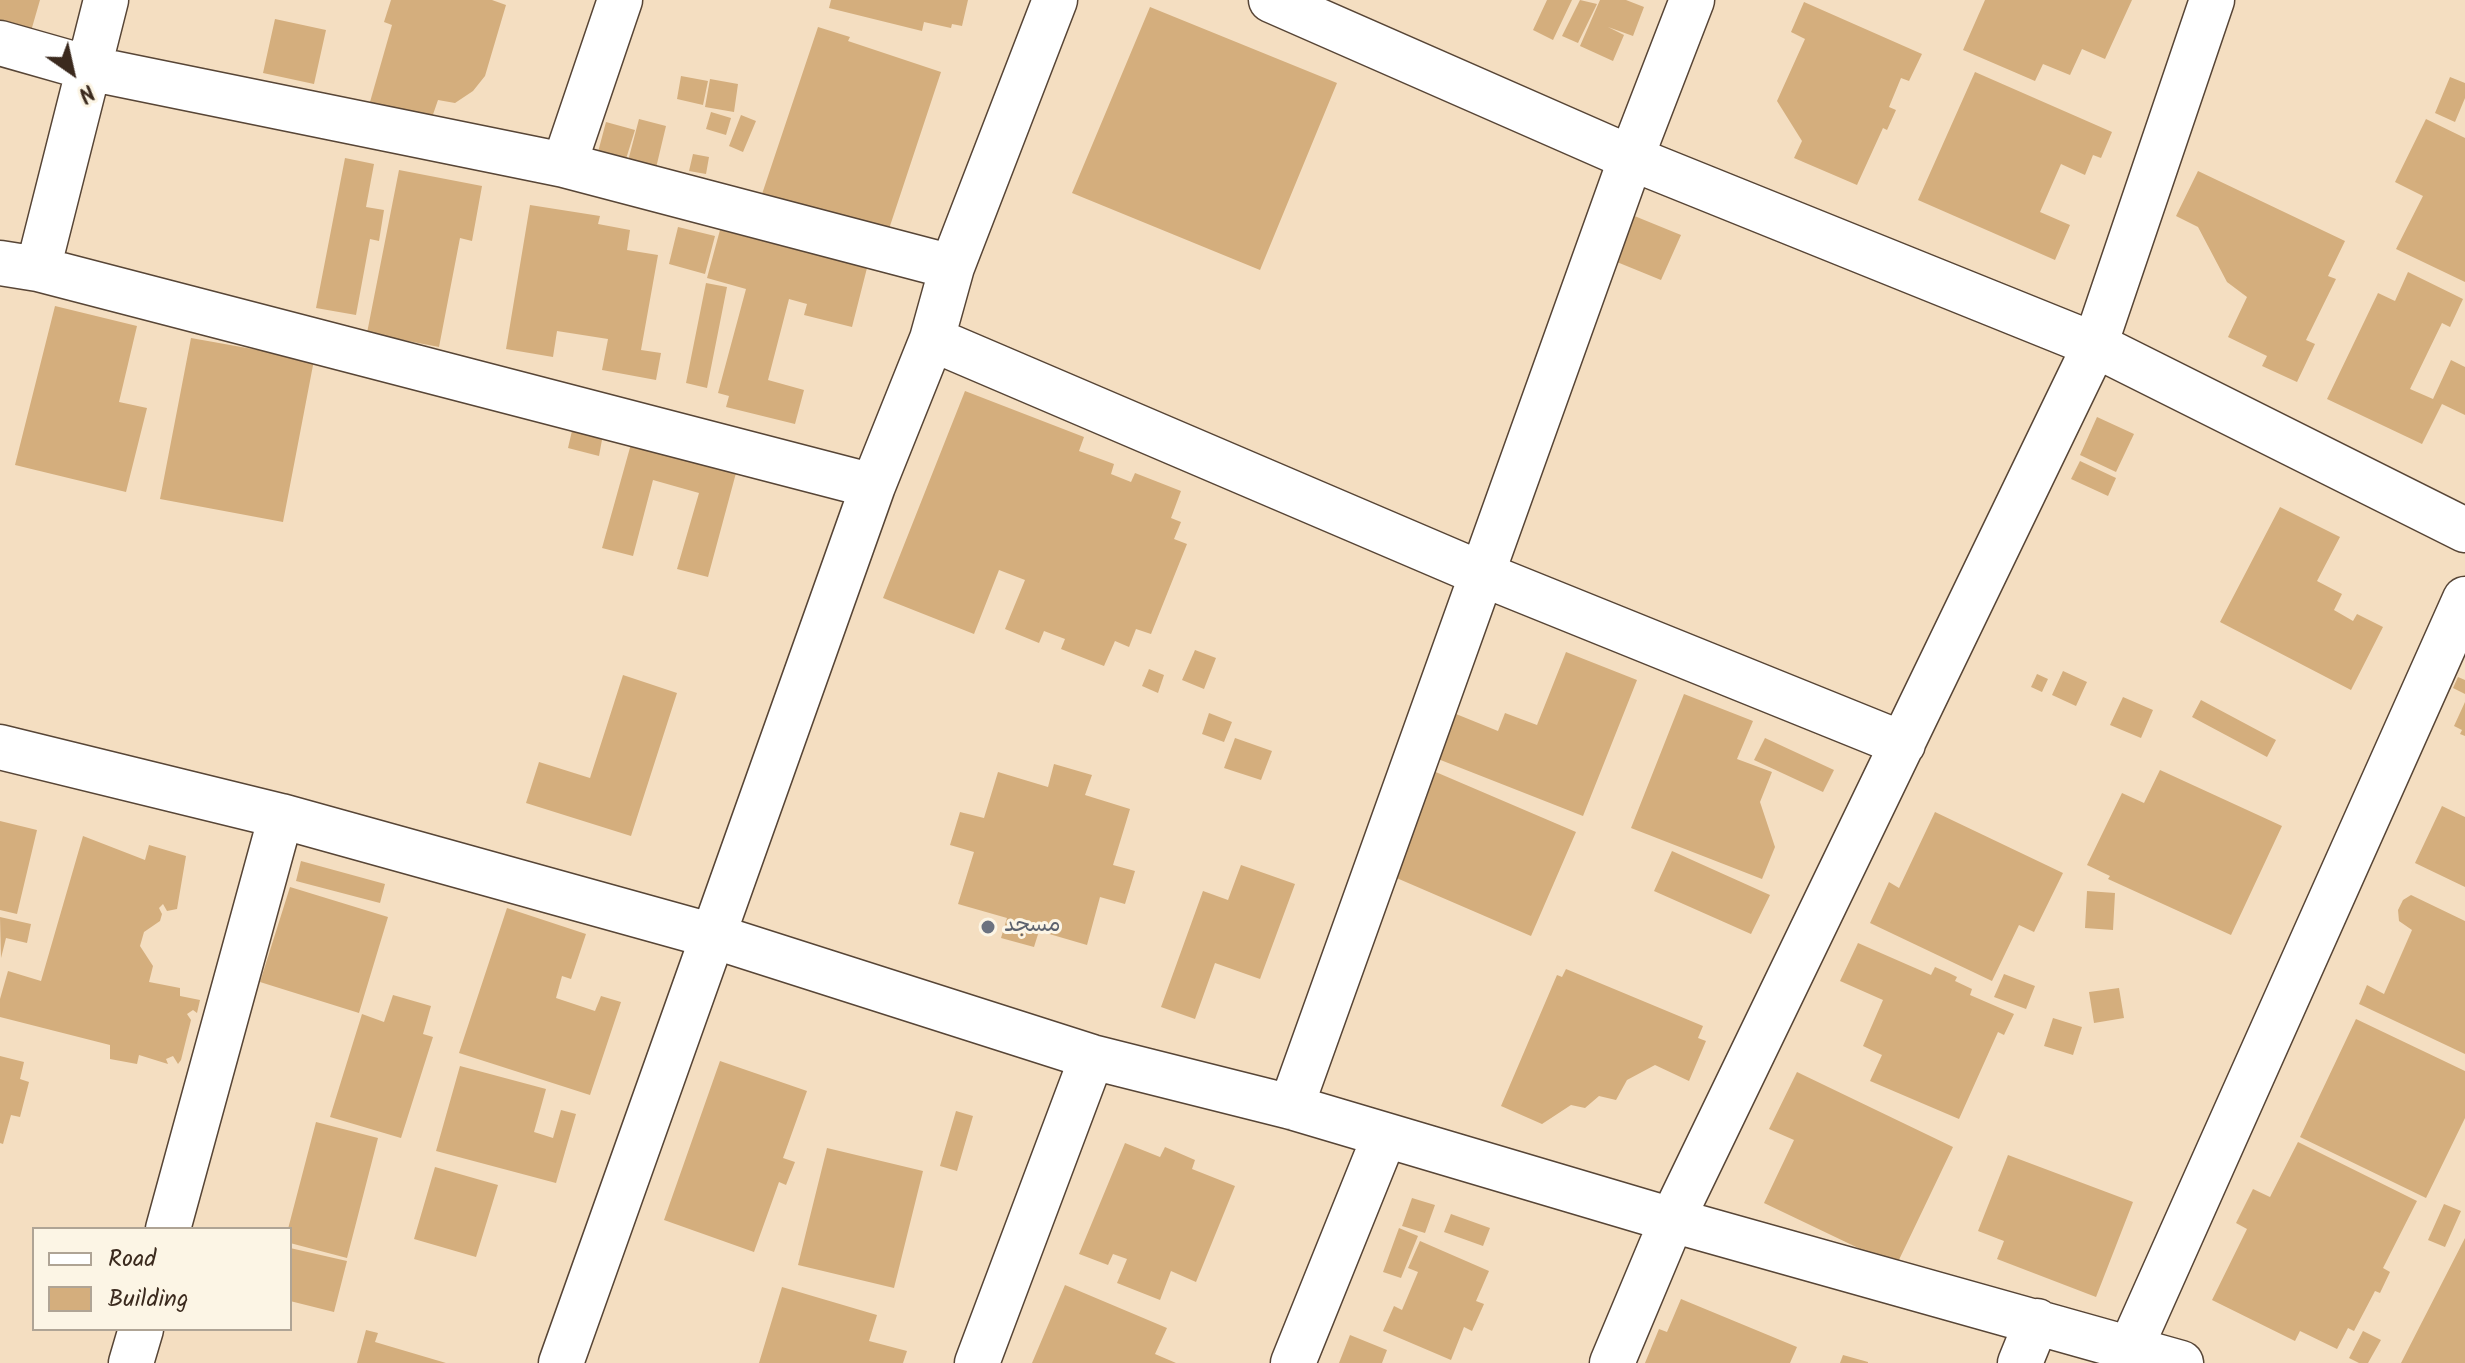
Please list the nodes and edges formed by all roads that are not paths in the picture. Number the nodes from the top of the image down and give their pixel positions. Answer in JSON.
{"nodes":[{"id":1,"x":106,"y":0,"type":"edge"},
{"id":2,"x":620,"y":0,"type":"edge"},
{"id":3,"x":1055,"y":0,"type":"edge"},
{"id":4,"x":1271,"y":0,"type":"edge"},
{"id":5,"x":1692,"y":0,"type":"edge"},
{"id":6,"x":2212,"y":0,"type":"edge"},
{"id":7,"x":0,"y":43,"type":"edge"},
{"id":8,"x":88,"y":68,"type":"junction"},
{"id":9,"x":1631,"y":158,"type":"junction"},
{"id":10,"x":564,"y":165,"type":"junction"},
{"id":11,"x":19,"y":266,"type":"edge"},
{"id":12,"x":952,"y":267,"type":"junction"},
{"id":13,"x":932,"y":339,"type":"junction"},
{"id":14,"x":2095,"y":345,"type":"junction"},
{"id":15,"x":873,"y":486,"type":"junction"},
{"id":16,"x":2465,"y":530,"type":"edge"},
{"id":17,"x":1482,"y":574,"type":"junction"},
{"id":18,"x":2465,"y":599,"type":"edge"},
{"id":19,"x":1903,"y":744,"type":"junction"},
{"id":20,"x":0,"y":747,"type":"edge"},
{"id":21,"x":281,"y":816,"type":"junction"},
{"id":22,"x":713,"y":936,"type":"junction"},
{"id":23,"x":1092,"y":1057,"type":"junction"},
{"id":24,"x":1291,"y":1107,"type":"junction"},
{"id":25,"x":1385,"y":1135,"type":"junction"},
{"id":26,"x":1672,"y":1220,"type":"junction"},
{"id":27,"x":169,"y":1227,"type":"edge"},
{"id":28,"x":2037,"y":1321,"type":"junction"},
{"id":29,"x":140,"y":1331,"type":"edge"},
{"id":30,"x":2131,"y":1347,"type":"junction"},
{"id":31,"x":131,"y":1363,"type":"edge"},
{"id":32,"x":561,"y":1363,"type":"edge"},
{"id":33,"x":977,"y":1363,"type":"edge"},
{"id":34,"x":1293,"y":1363,"type":"edge"},
{"id":35,"x":1612,"y":1363,"type":"edge"},
{"id":36,"x":2020,"y":1363,"type":"edge"},
{"id":37,"x":2181,"y":1363,"type":"edge"}],
"edges":[{"from":1,"to":8,"type":"street"},
{"from":2,"to":10,"type":"street"},
{"from":3,"to":12,"type":"street"},
{"from":4,"to":9,"type":"street"},
{"from":5,"to":9,"type":"street"},
{"from":6,"to":14,"type":"street"},
{"from":7,"to":8,"type":"street"},
{"from":8,"to":10,"type":"street"},
{"from":8,"to":11,"type":"street"},
{"from":9,"to":14,"type":"street"},
{"from":9,"to":17,"type":"street"},
{"from":10,"to":12,"type":"street"},
{"from":11,"to":15,"type":"street"},
{"from":12,"to":13,"type":"street"},
{"from":13,"to":15,"type":"street"},
{"from":13,"to":17,"type":"street"},
{"from":14,"to":16,"type":"street"},
{"from":14,"to":19,"type":"street"},
{"from":15,"to":22,"type":"street"},
{"from":17,"to":19,"type":"street"},
{"from":17,"to":24,"type":"street"},
{"from":18,"to":30,"type":"street"},
{"from":19,"to":26,"type":"street"},
{"from":20,"to":21,"type":"street"},
{"from":21,"to":22,"type":"street"},
{"from":21,"to":27,"type":"street"},
{"from":22,"to":23,"type":"street"},
{"from":22,"to":32,"type":"street"},
{"from":23,"to":24,"type":"street"},
{"from":23,"to":33,"type":"street"},
{"from":24,"to":25,"type":"street"},
{"from":25,"to":26,"type":"street"},
{"from":25,"to":34,"type":"street"},
{"from":26,"to":28,"type":"street"},
{"from":26,"to":35,"type":"street"},
{"from":28,"to":30,"type":"street"},
{"from":28,"to":36,"type":"street"},
{"from":29,"to":31,"type":"street"},
{"from":30,"to":37,"type":"street"}]}
